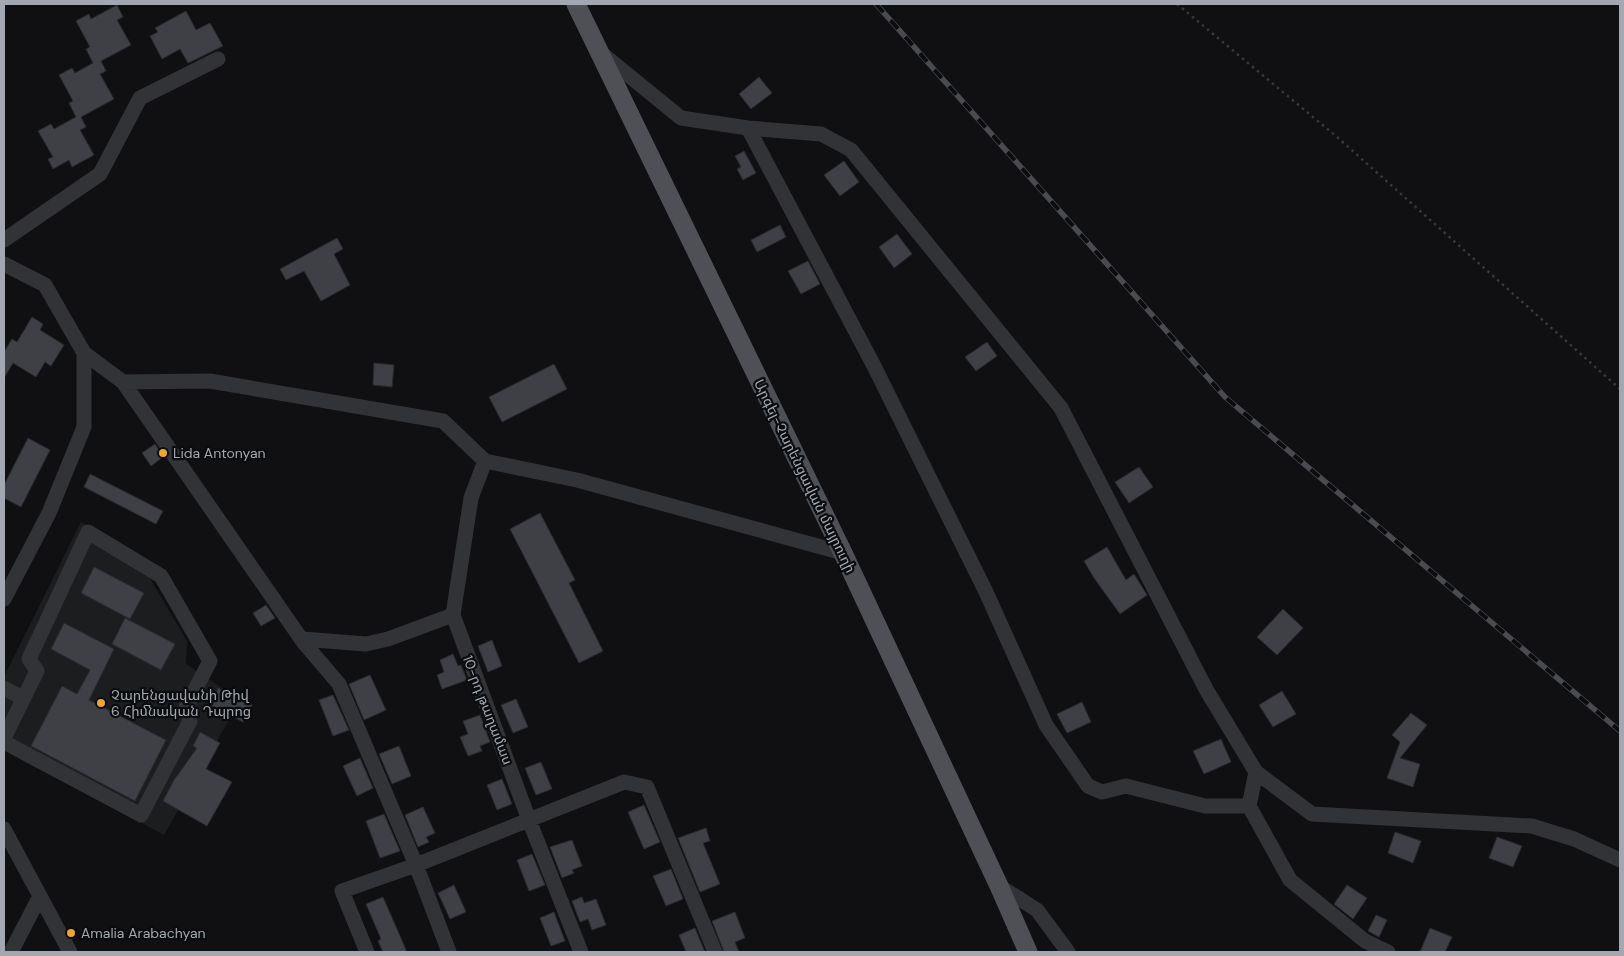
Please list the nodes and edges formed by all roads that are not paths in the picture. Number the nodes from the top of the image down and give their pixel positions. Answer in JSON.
{"nodes":[{"id":1,"x":576,"y":4,"type":"edge"},
{"id":2,"x":599,"y":51,"type":"junction"},
{"id":3,"x":218,"y":59,"type":"dead end"},
{"id":4,"x":748,"y":128,"type":"junction"},
{"id":5,"x":4,"y":240,"type":"edge"},
{"id":6,"x":4,"y":264,"type":"edge"},
{"id":7,"x":84,"y":353,"type":"junction"},
{"id":8,"x":123,"y":382,"type":"junction"},
{"id":9,"x":485,"y":461,"type":"junction"},
{"id":10,"x":843,"y":554,"type":"junction"},
{"id":11,"x":10,"y":571,"type":"edge"},
{"id":12,"x":4,"y":599,"type":"edge"},
{"id":13,"x":452,"y":615,"type":"junction"},
{"id":14,"x":302,"y":639,"type":"junction"},
{"id":15,"x":4,"y":688,"type":"edge"},
{"id":16,"x":22,"y":698,"type":"junction"},
{"id":17,"x":4,"y":740,"type":"edge"},
{"id":18,"x":1256,"y":772,"type":"junction"},
{"id":19,"x":1249,"y":806,"type":"junction"},
{"id":20,"x":529,"y":820,"type":"junction"},
{"id":21,"x":4,"y":828,"type":"edge"},
{"id":22,"x":1620,"y":860,"type":"edge"},
{"id":23,"x":416,"y":865,"type":"junction"},
{"id":24,"x":999,"y":886,"type":"junction"},
{"id":25,"x":40,"y":896,"type":"junction"},
{"id":26,"x":11,"y":952,"type":"edge"},
{"id":27,"x":70,"y":952,"type":"edge"},
{"id":28,"x":367,"y":952,"type":"edge"},
{"id":29,"x":449,"y":952,"type":"edge"},
{"id":30,"x":581,"y":952,"type":"edge"},
{"id":31,"x":714,"y":952,"type":"edge"},
{"id":32,"x":1028,"y":952,"type":"edge"},
{"id":33,"x":1068,"y":952,"type":"edge"},
{"id":34,"x":1388,"y":952,"type":"edge"}],
"edges":[{"from":1,"to":2,"type":"main road","name":"Արգել-Չարենցավան մայրուղի"},
{"from":2,"to":4,"type":"street"},
{"from":2,"to":10,"type":"main road","name":"Արգել-Չարենցավան մայրուղի"},
{"from":3,"to":5,"type":"street"},
{"from":4,"to":18,"type":"street"},
{"from":4,"to":19,"type":"street"},
{"from":6,"to":7,"type":"street"},
{"from":7,"to":8,"type":"street"},
{"from":7,"to":11,"type":"street"},
{"from":8,"to":9,"type":"street"},
{"from":8,"to":14,"type":"street"},
{"from":9,"to":10,"type":"street"},
{"from":9,"to":13,"type":"street","name":"10-րդ թաղամաս"},
{"from":10,"to":24,"type":"main road","name":"Արգել-Չարենցավան մայրուղի"},
{"from":11,"to":12,"type":"street"},
{"from":13,"to":14,"type":"street"},
{"from":13,"to":20,"type":"street","name":"10-րդ թաղամաս"},
{"from":14,"to":23,"type":"street"},
{"from":15,"to":16,"type":"street"},
{"from":16,"to":17,"type":"street"},
{"from":16,"to":17,"type":"street"},
{"from":18,"to":19,"type":"street"},
{"from":18,"to":22,"type":"street"},
{"from":19,"to":34,"type":"street"},
{"from":20,"to":23,"type":"street"},
{"from":20,"to":30,"type":"street","name":"10-րդ թաղամաս"},
{"from":20,"to":31,"type":"street"},
{"from":21,"to":25,"type":"street"},
{"from":23,"to":28,"type":"street"},
{"from":23,"to":29,"type":"street"},
{"from":24,"to":32,"type":"main road","name":"Արգել-Չարենցավան մայրուղի"},
{"from":24,"to":33,"type":"street"},
{"from":25,"to":26,"type":"street"},
{"from":25,"to":27,"type":"street"}]}
